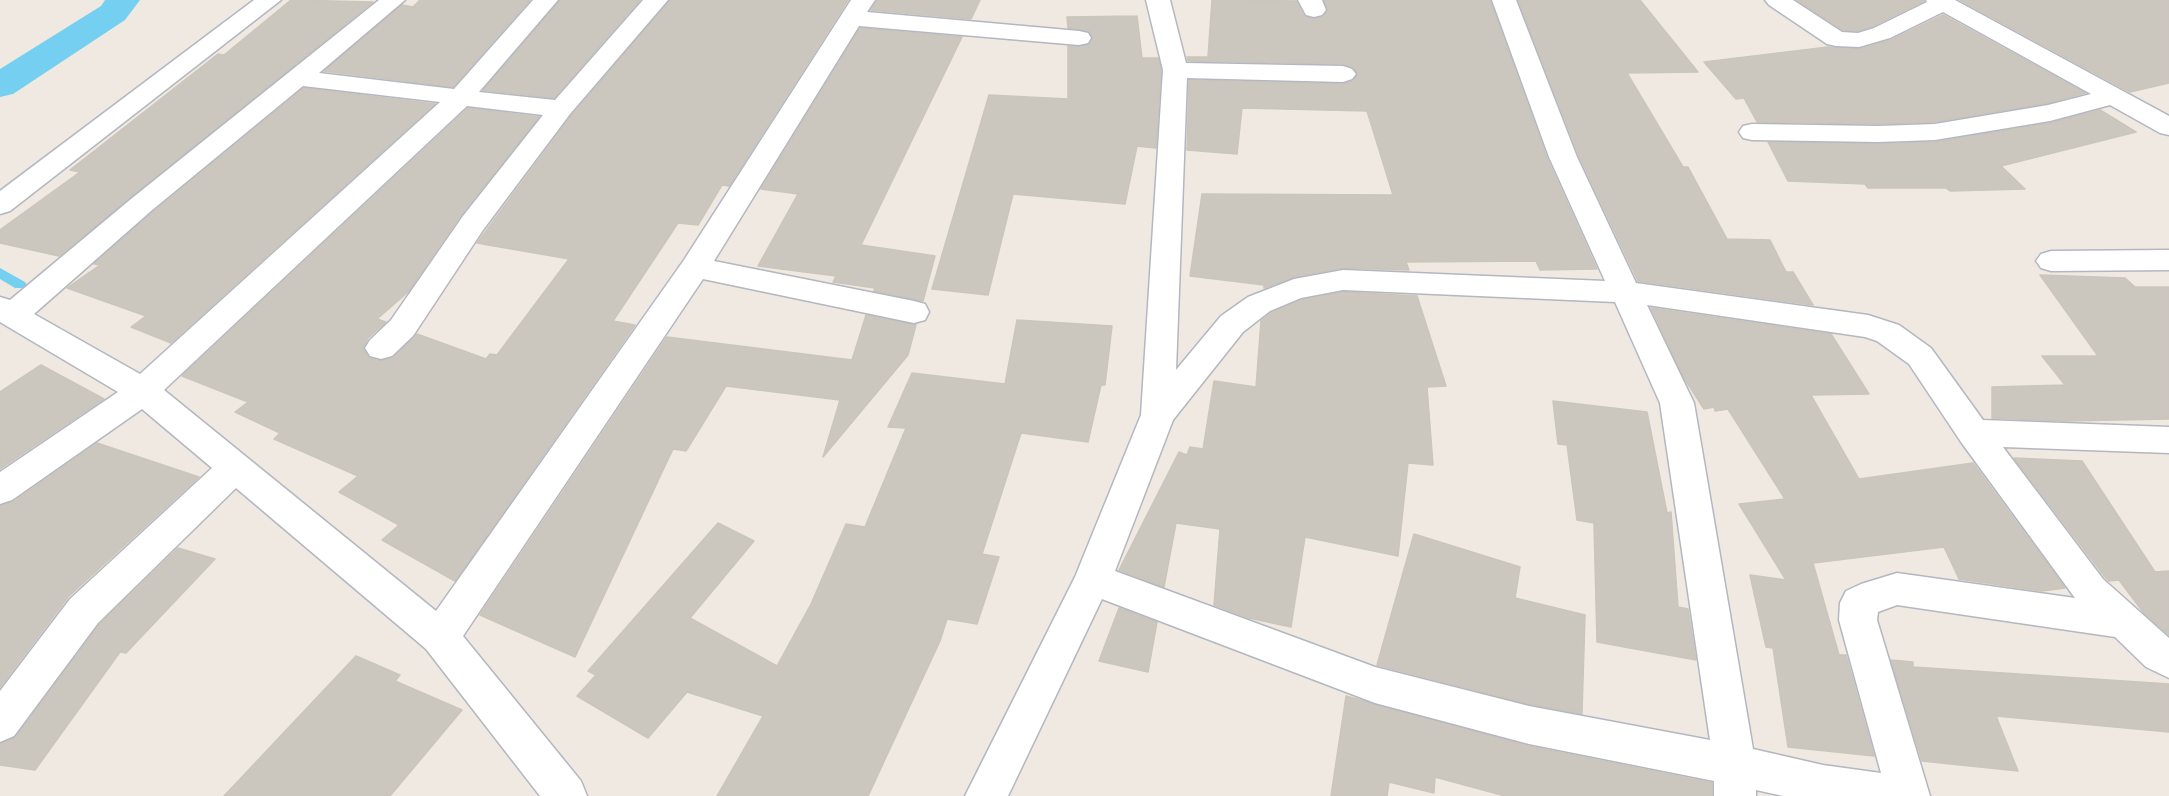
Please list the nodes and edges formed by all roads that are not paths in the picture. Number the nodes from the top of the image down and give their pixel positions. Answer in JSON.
{"nodes":[{"id":1,"x":269,"y":0,"type":"edge"},
{"id":2,"x":393,"y":0,"type":"edge"},
{"id":3,"x":546,"y":0,"type":"edge"},
{"id":4,"x":656,"y":0,"type":"edge"},
{"id":5,"x":1158,"y":0,"type":"edge"},
{"id":6,"x":1504,"y":0,"type":"edge"},
{"id":7,"x":1777,"y":0,"type":"edge"},
{"id":8,"x":1940,"y":1,"type":"edge"},
{"id":9,"x":857,"y":9,"type":"edge"},
{"id":10,"x":1078,"y":38,"type":"dead end"},
{"id":11,"x":1175,"y":70,"type":"junction"},
{"id":12,"x":1343,"y":74,"type":"dead end"},
{"id":13,"x":297,"y":78,"type":"junction"},
{"id":14,"x":2113,"y":96,"type":"junction"},
{"id":15,"x":459,"y":99,"type":"junction"},
{"id":16,"x":561,"y":109,"type":"junction"},
{"id":17,"x":2169,"y":128,"type":"edge"},
{"id":18,"x":1752,"y":132,"type":"dead end"},
{"id":19,"x":0,"y":205,"type":"edge"},
{"id":20,"x":2169,"y":260,"type":"edge"},
{"id":21,"x":2051,"y":261,"type":"dead end"},
{"id":22,"x":695,"y":267,"type":"junction"},
{"id":23,"x":1626,"y":292,"type":"junction"},
{"id":24,"x":7,"y":311,"type":"edge"},
{"id":25,"x":914,"y":312,"type":"dead end"},
{"id":26,"x":381,"y":348,"type":"dead end"},
{"id":27,"x":143,"y":391,"type":"junction"},
{"id":28,"x":1158,"y":415,"type":"junction"},
{"id":29,"x":1973,"y":434,"type":"junction"},
{"id":30,"x":2169,"y":440,"type":"edge"},
{"id":31,"x":235,"y":467,"type":"junction"},
{"id":32,"x":0,"y":490,"type":"edge"},
{"id":33,"x":1094,"y":579,"type":"junction"},
{"id":34,"x":2123,"y":622,"type":"junction"},
{"id":35,"x":440,"y":637,"type":"junction"},
{"id":36,"x":2169,"y":660,"type":"edge"},
{"id":37,"x":0,"y":723,"type":"edge"},
{"id":38,"x":1735,"y":781,"type":"edge"},
{"id":39,"x":566,"y":796,"type":"edge"},
{"id":40,"x":986,"y":796,"type":"edge"},
{"id":41,"x":1899,"y":796,"type":"edge"},
{"id":42,"x":1909,"y":796,"type":"edge"}],
"edges":[{"from":1,"to":19,"type":"street"},
{"from":2,"to":13,"type":"street"},
{"from":3,"to":15,"type":"street"},
{"from":4,"to":16,"type":"street"},
{"from":5,"to":11,"type":"street"},
{"from":6,"to":23,"type":"street"},
{"from":7,"to":8,"type":"street"},
{"from":8,"to":14,"type":"street"},
{"from":9,"to":10,"type":"street"},
{"from":9,"to":22,"type":"street"},
{"from":11,"to":12,"type":"street"},
{"from":11,"to":28,"type":"street"},
{"from":13,"to":15,"type":"street"},
{"from":13,"to":24,"type":"street"},
{"from":14,"to":17,"type":"street"},
{"from":14,"to":18,"type":"street"},
{"from":15,"to":16,"type":"street"},
{"from":15,"to":27,"type":"street"},
{"from":16,"to":26,"type":"street"},
{"from":20,"to":21,"type":"street"},
{"from":22,"to":25,"type":"street"},
{"from":22,"to":35,"type":"street"},
{"from":23,"to":28,"type":"street"},
{"from":23,"to":29,"type":"street"},
{"from":23,"to":38,"type":"street"},
{"from":24,"to":27,"type":"street"},
{"from":27,"to":31,"type":"street"},
{"from":27,"to":32,"type":"street"},
{"from":28,"to":33,"type":"street"},
{"from":29,"to":30,"type":"street"},
{"from":29,"to":34,"type":"street"},
{"from":31,"to":35,"type":"street"},
{"from":31,"to":37,"type":"street"},
{"from":33,"to":38,"type":"street"},
{"from":33,"to":40,"type":"street"},
{"from":34,"to":36,"type":"street"},
{"from":34,"to":42,"type":"street"},
{"from":35,"to":39,"type":"street"},
{"from":38,"to":41,"type":"street"}]}
